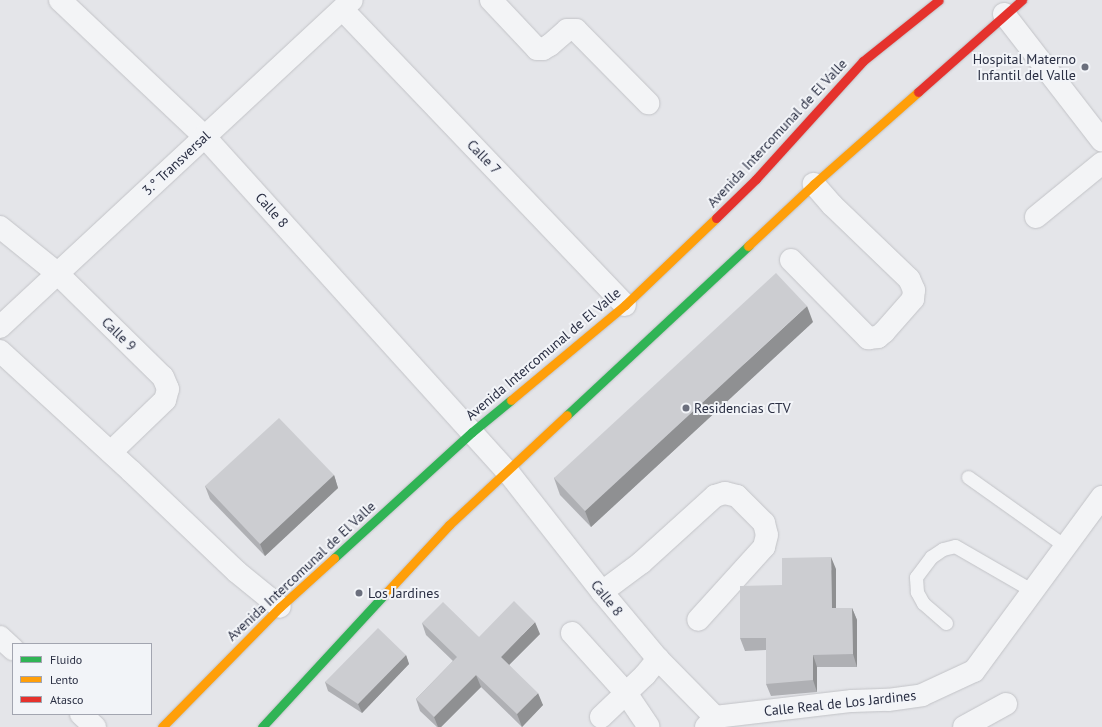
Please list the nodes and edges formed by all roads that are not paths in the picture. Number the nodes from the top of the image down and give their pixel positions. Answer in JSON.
{"nodes":[{"id":1,"x":60,"y":0,"type":"edge"},
{"id":2,"x":491,"y":0,"type":"edge"},
{"id":3,"x":938,"y":0,"type":"edge"},
{"id":4,"x":1022,"y":0,"type":"edge"},
{"id":5,"x":348,"y":5,"type":"edge"},
{"id":6,"x":1004,"y":14,"type":"junction"},
{"id":7,"x":648,"y":103,"type":"dead end"},
{"id":8,"x":204,"y":136,"type":"junction"},
{"id":9,"x":1102,"y":141,"type":"edge"},
{"id":10,"x":1102,"y":163,"type":"edge"},
{"id":11,"x":814,"y":184,"type":"junction"},
{"id":12,"x":1036,"y":217,"type":"dead end"},
{"id":13,"x":0,"y":227,"type":"edge"},
{"id":14,"x":791,"y":260,"type":"dead end"},
{"id":15,"x":56,"y":273,"type":"junction"},
{"id":16,"x":626,"y":305,"type":"junction"},
{"id":17,"x":0,"y":327,"type":"edge"},
{"id":18,"x":0,"y":351,"type":"edge"},
{"id":19,"x":472,"y":432,"type":"junction"},
{"id":20,"x":111,"y":452,"type":"junction"},
{"id":21,"x":508,"y":472,"type":"junction"},
{"id":22,"x":968,"y":477,"type":"dead end"},
{"id":23,"x":1102,"y":496,"type":"edge"},
{"id":24,"x":1065,"y":546,"type":"junction"},
{"id":25,"x":1033,"y":591,"type":"junction"},
{"id":26,"x":602,"y":592,"type":"junction"},
{"id":27,"x":280,"y":608,"type":"junction"},
{"id":28,"x":698,"y":620,"type":"dead end"},
{"id":29,"x":946,"y":623,"type":"dead end"},
{"id":30,"x":572,"y":633,"type":"dead end"},
{"id":31,"x":658,"y":658,"type":"junction"},
{"id":32,"x":626,"y":693,"type":"junction"},
{"id":33,"x":1006,"y":704,"type":"dead end"},
{"id":34,"x":82,"y":715,"type":"edge"},
{"id":35,"x":601,"y":717,"type":"dead end"},
{"id":36,"x":711,"y":722,"type":"edge"},
{"id":37,"x":648,"y":726,"type":"dead end"},
{"id":38,"x":95,"y":727,"type":"edge"},
{"id":39,"x":162,"y":727,"type":"edge"},
{"id":40,"x":262,"y":727,"type":"edge"},
{"id":41,"x":964,"y":727,"type":"edge"}],
"edges":[{"from":1,"to":8,"type":"street","name":"Calle 8"},
{"from":2,"to":7,"type":"street"},
{"from":3,"to":16,"type":"main road","name":"Avenida Intercomunal de El Valle"},
{"from":4,"to":6,"type":"main road"},
{"from":5,"to":8,"type":"street","name":"3.° Transversal"},
{"from":5,"to":16,"type":"street","name":"Calle 7"},
{"from":6,"to":9,"type":"street"},
{"from":6,"to":11,"type":"main road"},
{"from":8,"to":15,"type":"street","name":"3.° Transversal"},
{"from":8,"to":19,"type":"street","name":"Calle 8"},
{"from":10,"to":12,"type":"street"},
{"from":11,"to":14,"type":"street"},
{"from":11,"to":21,"type":"main road"},
{"from":13,"to":15,"type":"street","name":"Calle 9"},
{"from":15,"to":17,"type":"street","name":"3.° Transversal"},
{"from":15,"to":20,"type":"street","name":"Calle 9"},
{"from":16,"to":19,"type":"main road","name":"Avenida Intercomunal de El Valle"},
{"from":18,"to":20,"type":"street"},
{"from":19,"to":21,"type":"street","name":"Calle 8"},
{"from":19,"to":27,"type":"main road","name":"Avenida Intercomunal de El Valle"},
{"from":20,"to":27,"type":"street"},
{"from":21,"to":26,"type":"street","name":"Calle 8"},
{"from":21,"to":40,"type":"main road"},
{"from":22,"to":24,"type":"lane"},
{"from":23,"to":24,"type":"street","name":"Calle Real de Los Jardines"},
{"from":24,"to":25,"type":"street","name":"Calle Real de Los Jardines"},
{"from":25,"to":29,"type":"lane"},
{"from":25,"to":36,"type":"street","name":"Calle Real de Los Jardines"},
{"from":26,"to":28,"type":"street"},
{"from":26,"to":31,"type":"street","name":"Calle 8"},
{"from":27,"to":39,"type":"main road","name":"Avenida Intercomunal de El Valle"},
{"from":30,"to":32,"type":"street"},
{"from":31,"to":32,"type":"street"},
{"from":31,"to":36,"type":"street","name":"Calle 8"},
{"from":32,"to":35,"type":"street"},
{"from":32,"to":37,"type":"street"},
{"from":33,"to":41,"type":"street"},
{"from":34,"to":38,"type":"street"}]}
